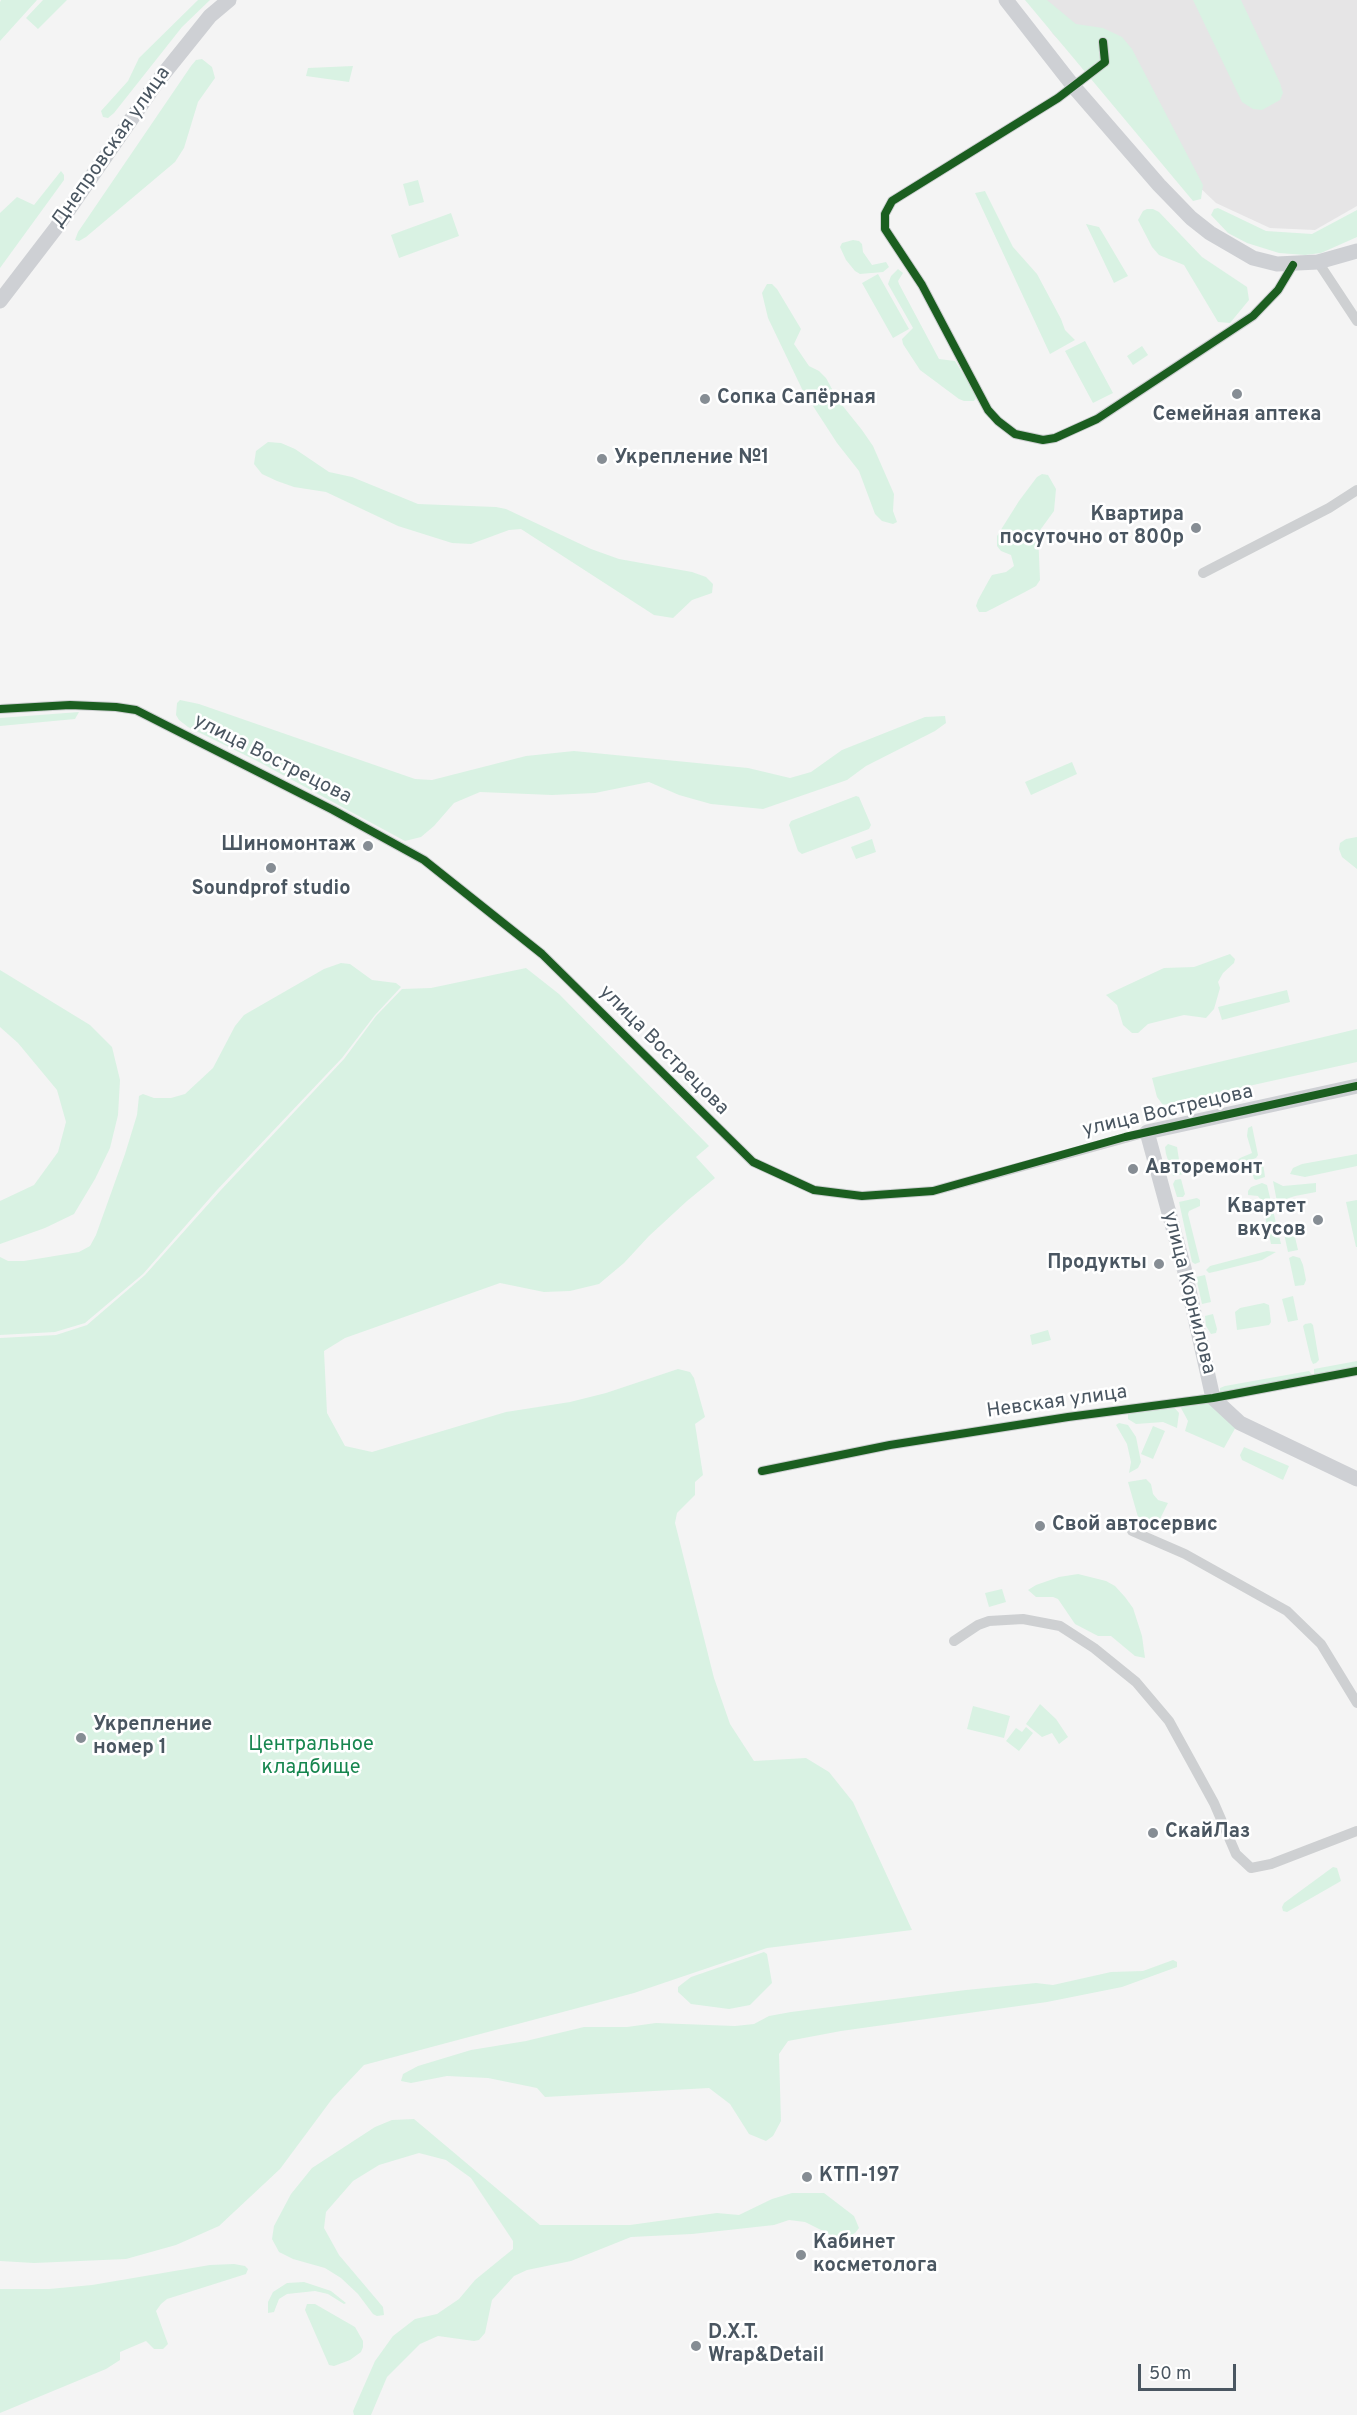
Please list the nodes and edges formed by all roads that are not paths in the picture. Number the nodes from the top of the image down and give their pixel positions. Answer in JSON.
{"nodes":[{"id":1,"x":229,"y":0,"type":"edge"},
{"id":2,"x":1006,"y":0,"type":"edge"},
{"id":3,"x":1102,"y":42,"type":"dead end"},
{"id":4,"x":1074,"y":87,"type":"junction"},
{"id":5,"x":1357,"y":251,"type":"edge"},
{"id":6,"x":1318,"y":262,"type":"junction"},
{"id":7,"x":1293,"y":265,"type":"junction"},
{"id":8,"x":0,"y":301,"type":"edge"},
{"id":9,"x":1357,"y":321,"type":"edge"},
{"id":10,"x":1357,"y":490,"type":"edge"},
{"id":11,"x":1203,"y":573,"type":"dead end"},
{"id":12,"x":0,"y":709,"type":"edge"},
{"id":13,"x":1357,"y":1086,"type":"edge"},
{"id":14,"x":1147,"y":1132,"type":"junction"},
{"id":15,"x":1357,"y":1371,"type":"edge"},
{"id":16,"x":1213,"y":1398,"type":"junction"},
{"id":17,"x":762,"y":1471,"type":"dead end"},
{"id":18,"x":1357,"y":1479,"type":"edge"},
{"id":19,"x":1132,"y":1531,"type":"dead end"},
{"id":20,"x":954,"y":1641,"type":"dead end"},
{"id":21,"x":1357,"y":1703,"type":"edge"},
{"id":22,"x":1357,"y":1831,"type":"edge"}],
"edges":[{"from":1,"to":8,"type":"main road","name":"Днепровская улица"},
{"from":2,"to":4,"type":"main road"},
{"from":3,"to":4,"type":"street"},
{"from":4,"to":7,"type":"main road"},
{"from":4,"to":7,"type":"street"},
{"from":5,"to":6,"type":"main road"},
{"from":6,"to":7,"type":"main road"},
{"from":6,"to":9,"type":"street"},
{"from":10,"to":11,"type":"street"},
{"from":12,"to":14,"type":"street","name":"улица Вострецова"},
{"from":13,"to":14,"type":"main road","name":"улица Вострецова"},
{"from":14,"to":16,"type":"main road","name":"улица Корнилова"},
{"from":15,"to":16,"type":"street","name":"Невская улица"},
{"from":16,"to":17,"type":"street","name":"Невская улица"},
{"from":16,"to":18,"type":"main road","name":"улица Корнилова"},
{"from":19,"to":21,"type":"street"},
{"from":20,"to":22,"type":"street"}]}
